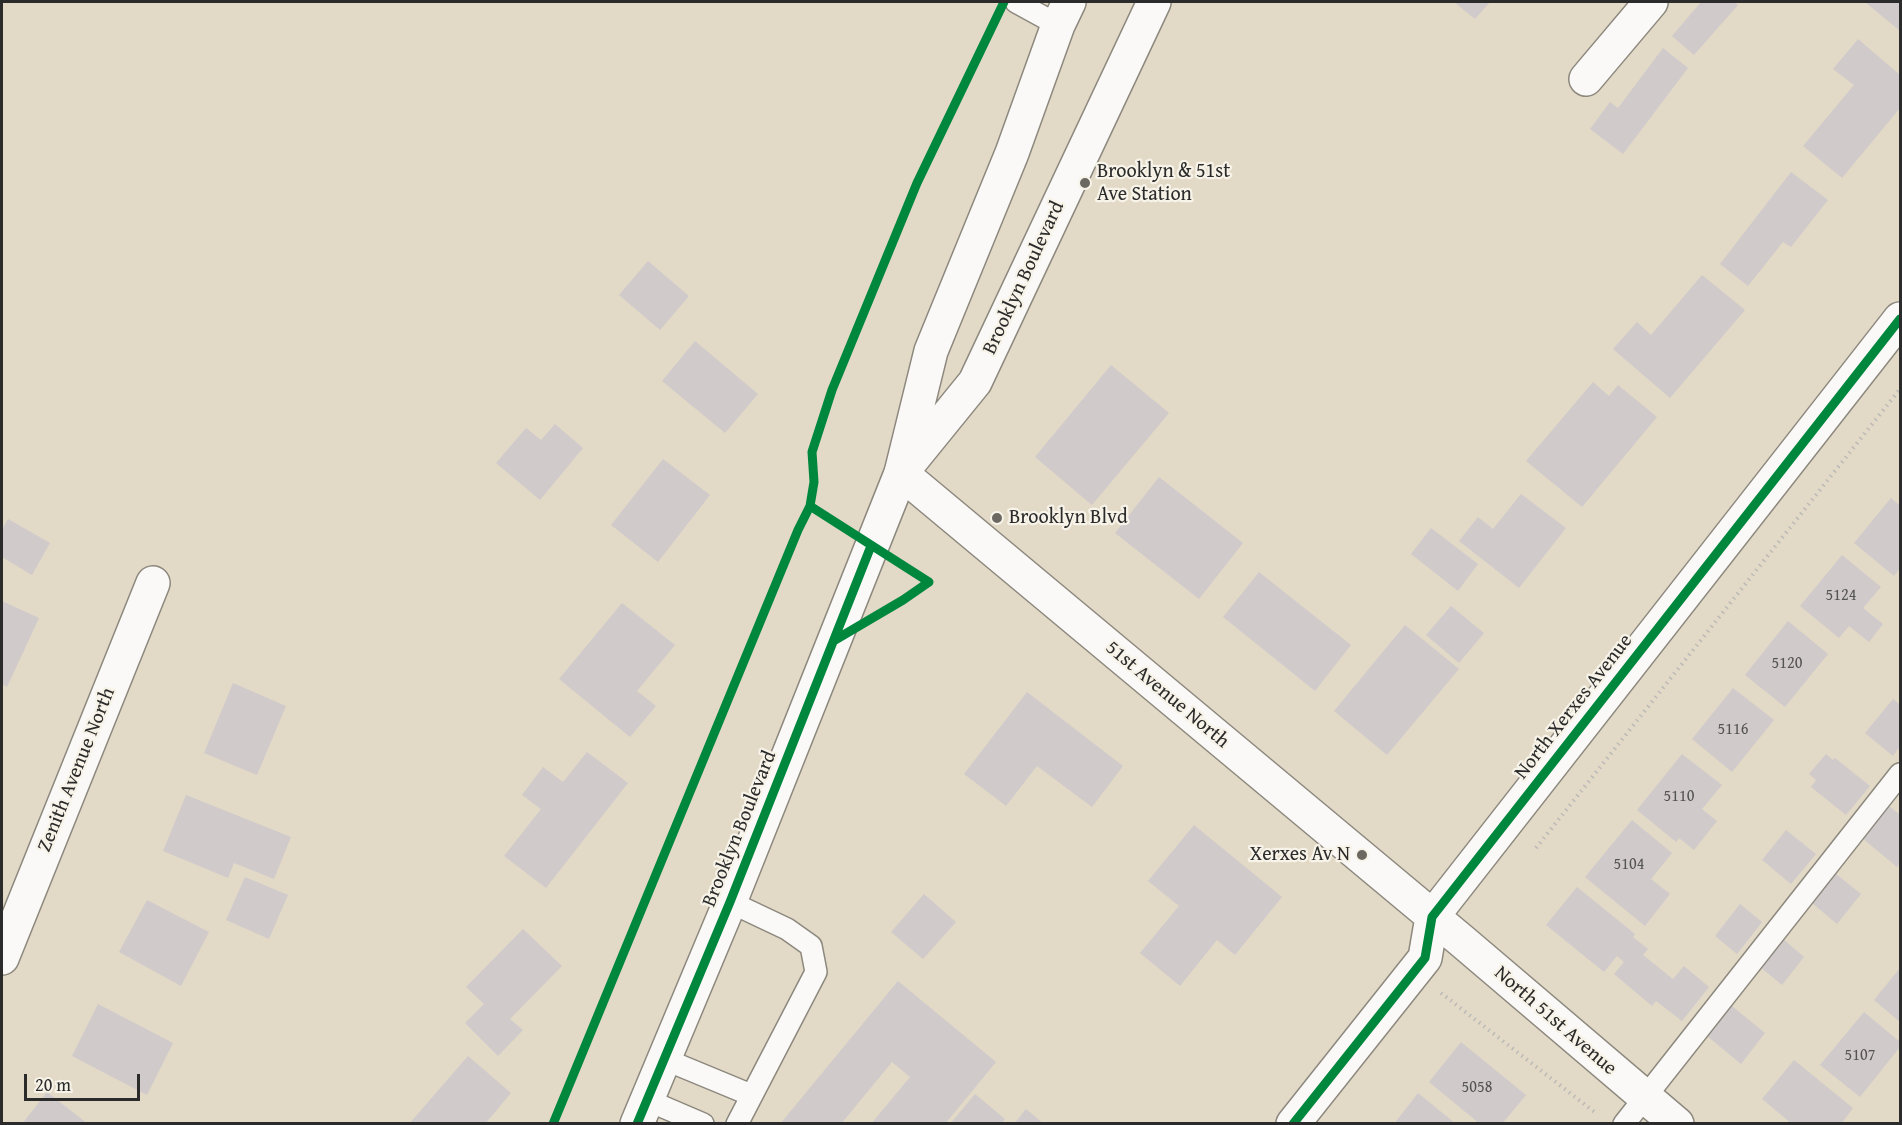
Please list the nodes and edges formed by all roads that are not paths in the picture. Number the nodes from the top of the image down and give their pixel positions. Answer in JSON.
{"nodes":[{"id":1,"x":1016,"y":2,"type":"edge"},
{"id":2,"x":1154,"y":2,"type":"edge"},
{"id":3,"x":1651,"y":2,"type":"edge"},
{"id":4,"x":1064,"y":13,"type":"edge"},
{"id":5,"x":1586,"y":79,"type":"dead end"},
{"id":6,"x":1900,"y":320,"type":"edge"},
{"id":7,"x":901,"y":473,"type":"junction"},
{"id":8,"x":153,"y":583,"type":"dead end"},
{"id":9,"x":1900,"y":774,"type":"edge"},
{"id":10,"x":730,"y":902,"type":"junction"},
{"id":11,"x":1432,"y":917,"type":"junction"},
{"id":12,"x":2,"y":958,"type":"edge"},
{"id":13,"x":664,"y":1059,"type":"junction"},
{"id":14,"x":752,"y":1095,"type":"junction"},
{"id":15,"x":1644,"y":1097,"type":"junction"},
{"id":16,"x":642,"y":1112,"type":"edge"},
{"id":17,"x":703,"y":1124,"type":"edge"},
{"id":18,"x":737,"y":1124,"type":"edge"},
{"id":19,"x":1293,"y":1124,"type":"edge"},
{"id":20,"x":1624,"y":1124,"type":"edge"},
{"id":21,"x":1677,"y":1124,"type":"edge"}],
"edges":[{"from":1,"to":4,"type":"lane"},
{"from":2,"to":7,"type":"street","name":"Brooklyn Boulevard"},
{"from":3,"to":5,"type":"street"},
{"from":4,"to":7,"type":"street","name":"Brooklyn Boulevard"},
{"from":6,"to":11,"type":"street","name":"North Xerxes Avenue"},
{"from":7,"to":10,"type":"street","name":"Brooklyn Boulevard"},
{"from":7,"to":11,"type":"street","name":"51st Avenue North"},
{"from":8,"to":12,"type":"street","name":"Zenith Avenue North"},
{"from":9,"to":15,"type":"lane"},
{"from":10,"to":13,"type":"street","name":"Brooklyn Boulevard"},
{"from":10,"to":14,"type":"lane"},
{"from":11,"to":15,"type":"street","name":"North 51st Avenue"},
{"from":11,"to":19,"type":"street","name":"North Xerxes Avenue"},
{"from":13,"to":14,"type":"lane"},
{"from":13,"to":16,"type":"street","name":"Brooklyn Boulevard"},
{"from":14,"to":18,"type":"lane"},
{"from":15,"to":20,"type":"lane"},
{"from":15,"to":21,"type":"street","name":"North 51st Avenue"},
{"from":16,"to":17,"type":"lane"}]}
